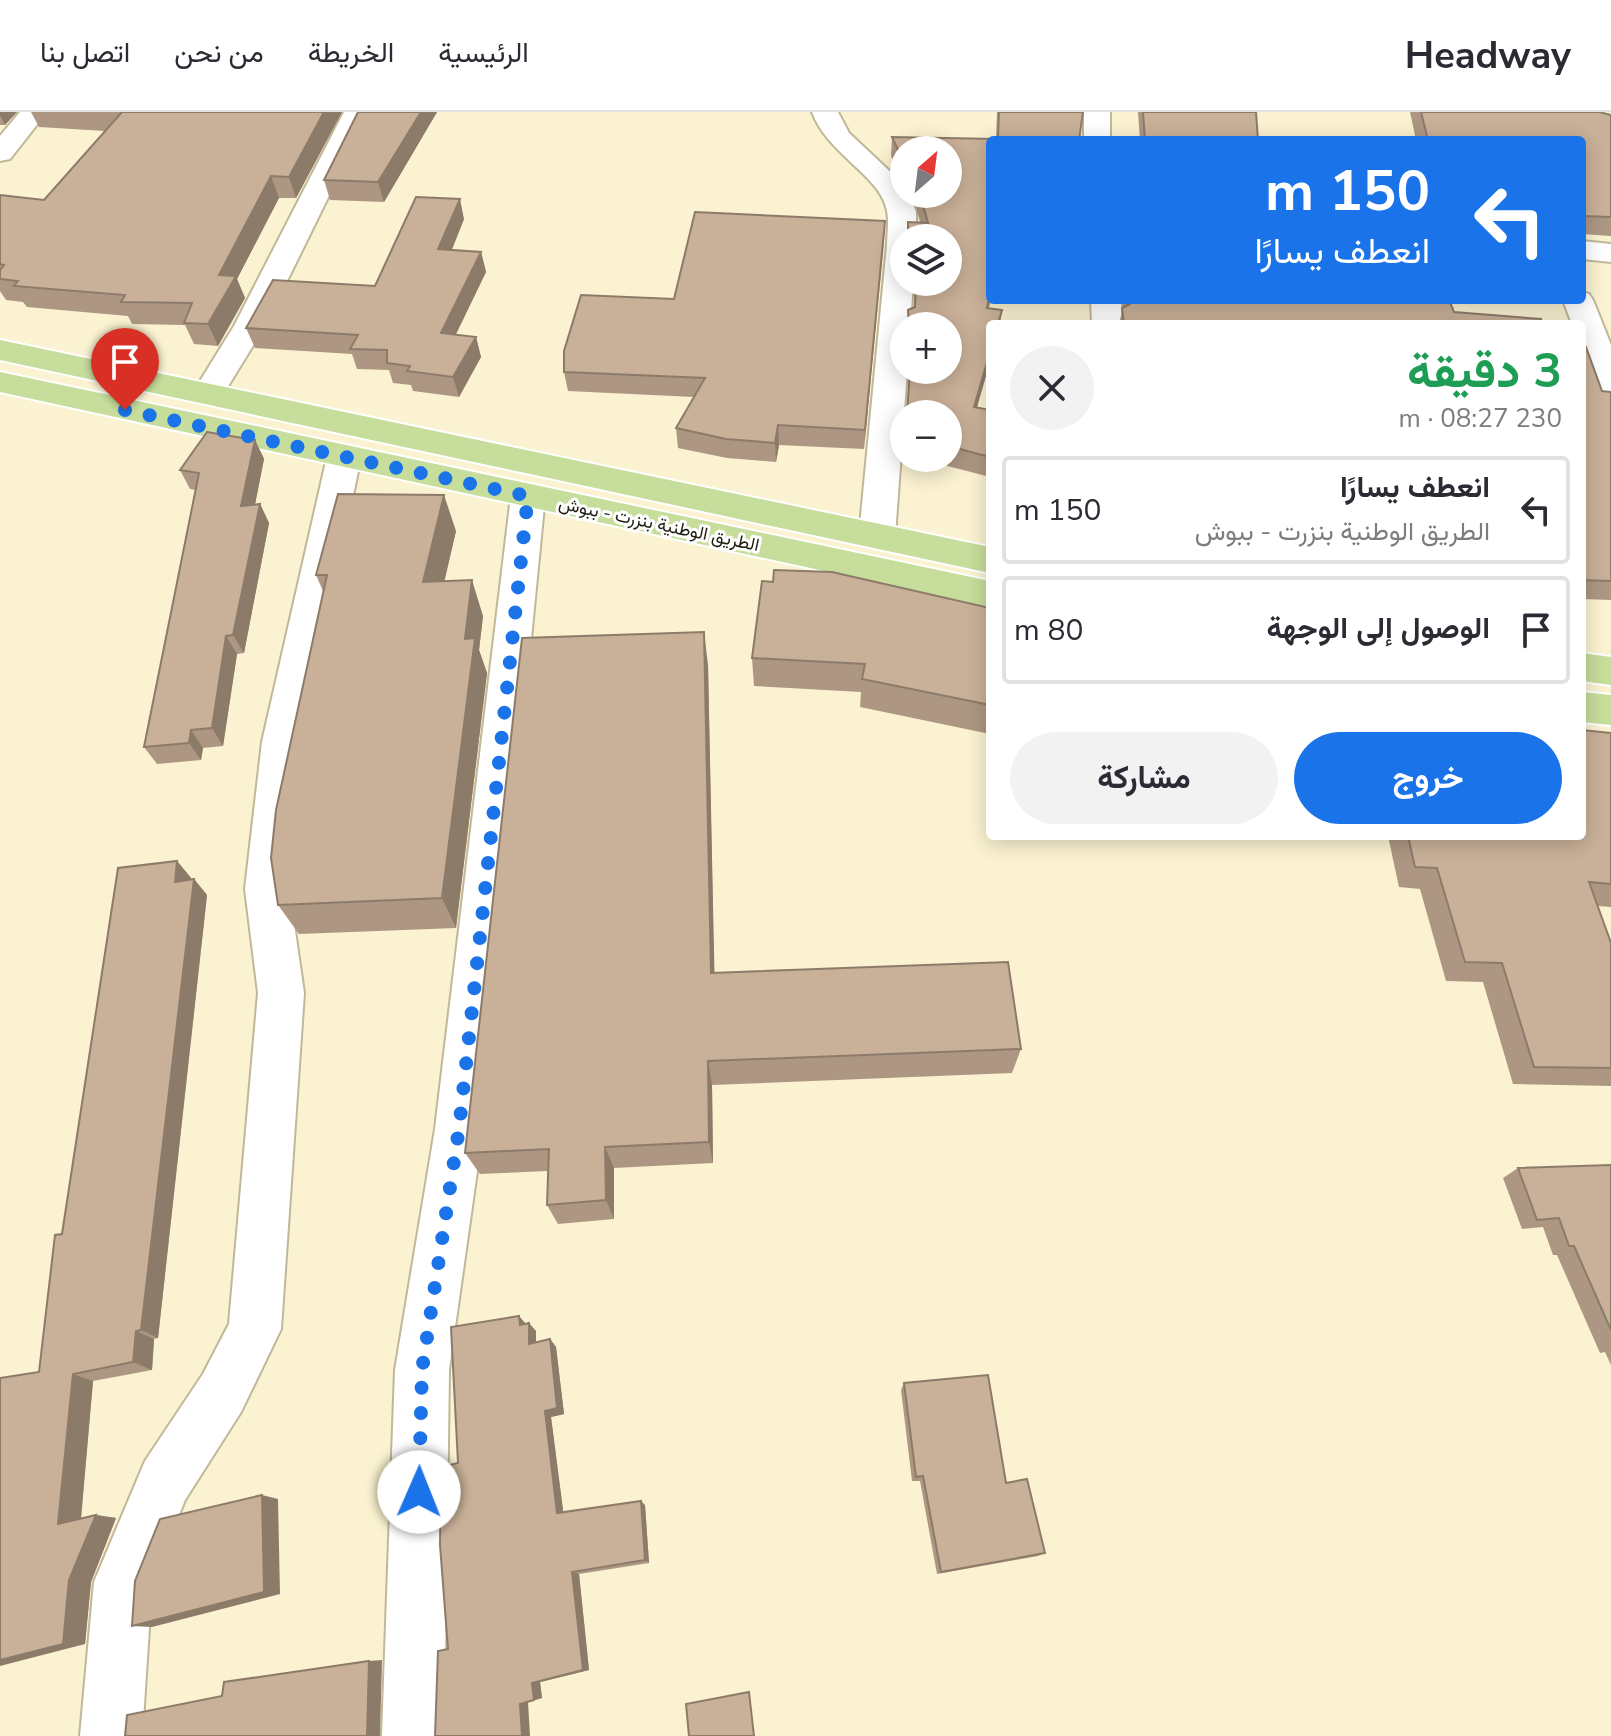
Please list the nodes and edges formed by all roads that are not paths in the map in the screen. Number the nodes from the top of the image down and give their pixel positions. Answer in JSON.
{"nodes":[{"id":1,"x":34,"y":112,"type":"edge"},
{"id":2,"x":357,"y":112,"type":"edge"},
{"id":3,"x":825,"y":112,"type":"edge"},
{"id":4,"x":1097,"y":112,"type":"edge"},
{"id":5,"x":1097,"y":136,"type":"edge"},
{"id":6,"x":0,"y":153,"type":"edge"},
{"id":7,"x":1586,"y":250,"type":"edge"},
{"id":8,"x":1611,"y":253,"type":"edge"},
{"id":9,"x":1586,"y":321,"type":"edge"},
{"id":10,"x":0,"y":350,"type":"edge"},
{"id":11,"x":0,"y":382,"type":"edge"},
{"id":12,"x":1611,"y":386,"type":"edge"},
{"id":13,"x":208,"y":394,"type":"junction"},
{"id":14,"x":344,"y":457,"type":"junction"},
{"id":15,"x":528,"y":496,"type":"junction"},
{"id":16,"x":877,"y":536,"type":"junction"},
{"id":17,"x":986,"y":559,"type":"edge"},
{"id":18,"x":986,"y":593,"type":"edge"},
{"id":19,"x":1586,"y":668,"type":"edge"},
{"id":20,"x":1611,"y":671,"type":"edge"},
{"id":21,"x":1586,"y":707,"type":"edge"},
{"id":22,"x":1611,"y":710,"type":"edge"},
{"id":23,"x":111,"y":1736,"type":"edge"},
{"id":24,"x":413,"y":1736,"type":"edge"}],
"edges":[{"from":1,"to":6,"type":"street"},
{"from":2,"to":13,"type":"street"},
{"from":3,"to":16,"type":"street"},
{"from":4,"to":5,"type":"street"},
{"from":7,"to":8,"type":"street"},
{"from":9,"to":12,"type":"street"},
{"from":10,"to":13,"type":"main road","name":"الطريق الوطنية بنزرت - ببوش"},
{"from":11,"to":14,"type":"main road","name":"الطريق الوطنية بنزرت - ببوش"},
{"from":13,"to":16,"type":"main road","name":"الطريق الوطنية بنزرت - ببوش"},
{"from":14,"to":15,"type":"main road","name":"الطريق الوطنية بنزرت - ببوش"},
{"from":14,"to":23,"type":"street"},
{"from":15,"to":18,"type":"main road","name":"الطريق الوطنية بنزرت - ببوش"},
{"from":15,"to":24,"type":"street"},
{"from":16,"to":17,"type":"main road","name":"الطريق الوطنية بنزرت - ببوش"},
{"from":19,"to":20,"type":"main road"},
{"from":21,"to":22,"type":"main road"}]}
